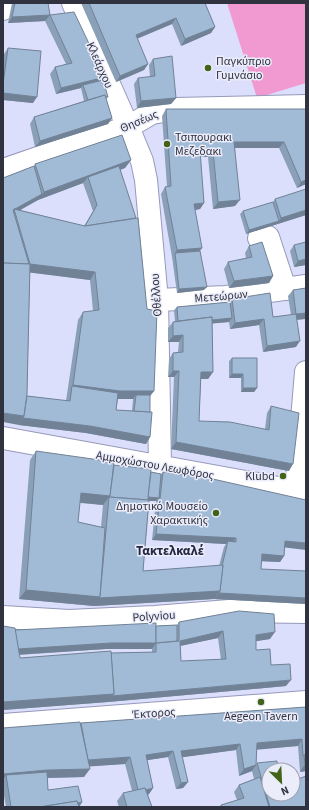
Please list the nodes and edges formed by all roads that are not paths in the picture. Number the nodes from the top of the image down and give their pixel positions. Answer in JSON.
{"nodes":[{"id":1,"x":4,"y":3,"type":"edge"},
{"id":2,"x":73,"y":3,"type":"edge"},
{"id":3,"x":3,"y":9,"type":"edge"},
{"id":4,"x":306,"y":106,"type":"edge"},
{"id":5,"x":128,"y":127,"type":"junction"},
{"id":6,"x":3,"y":170,"type":"edge"},
{"id":7,"x":259,"y":238,"type":"dead end"},
{"id":8,"x":296,"y":288,"type":"edge"},
{"id":9,"x":157,"y":300,"type":"junction"},
{"id":10,"x":306,"y":372,"type":"edge"},
{"id":11,"x":3,"y":438,"type":"edge"},
{"id":12,"x":160,"y":466,"type":"junction"},
{"id":13,"x":301,"y":492,"type":"edge"},
{"id":14,"x":306,"y":612,"type":"edge"},
{"id":15,"x":3,"y":617,"type":"edge"},
{"id":16,"x":306,"y":702,"type":"edge"},
{"id":17,"x":3,"y":725,"type":"edge"}],
"edges":[{"from":1,"to":3,"type":"street"},
{"from":2,"to":5,"type":"street","name":"Κλεάρχου"},
{"from":4,"to":5,"type":"street","name":"Θησέως"},
{"from":5,"to":6,"type":"street","name":"Θησέως"},
{"from":5,"to":9,"type":"street","name":"Οθέλλου"},
{"from":7,"to":8,"type":"street","name":"Μετεώρων"},
{"from":8,"to":9,"type":"street","name":"Μετεώρων"},
{"from":9,"to":12,"type":"street","name":"Οθέλλου"},
{"from":10,"to":13,"type":"street"},
{"from":11,"to":12,"type":"street","name":"Αμμοχώστου Λεωφόρος"},
{"from":12,"to":13,"type":"street","name":"Αμμοχώστου Λεωφόρος"},
{"from":14,"to":15,"type":"street","name":"Polyviou"},
{"from":16,"to":17,"type":"street","name":"Έκτορος"}]}
